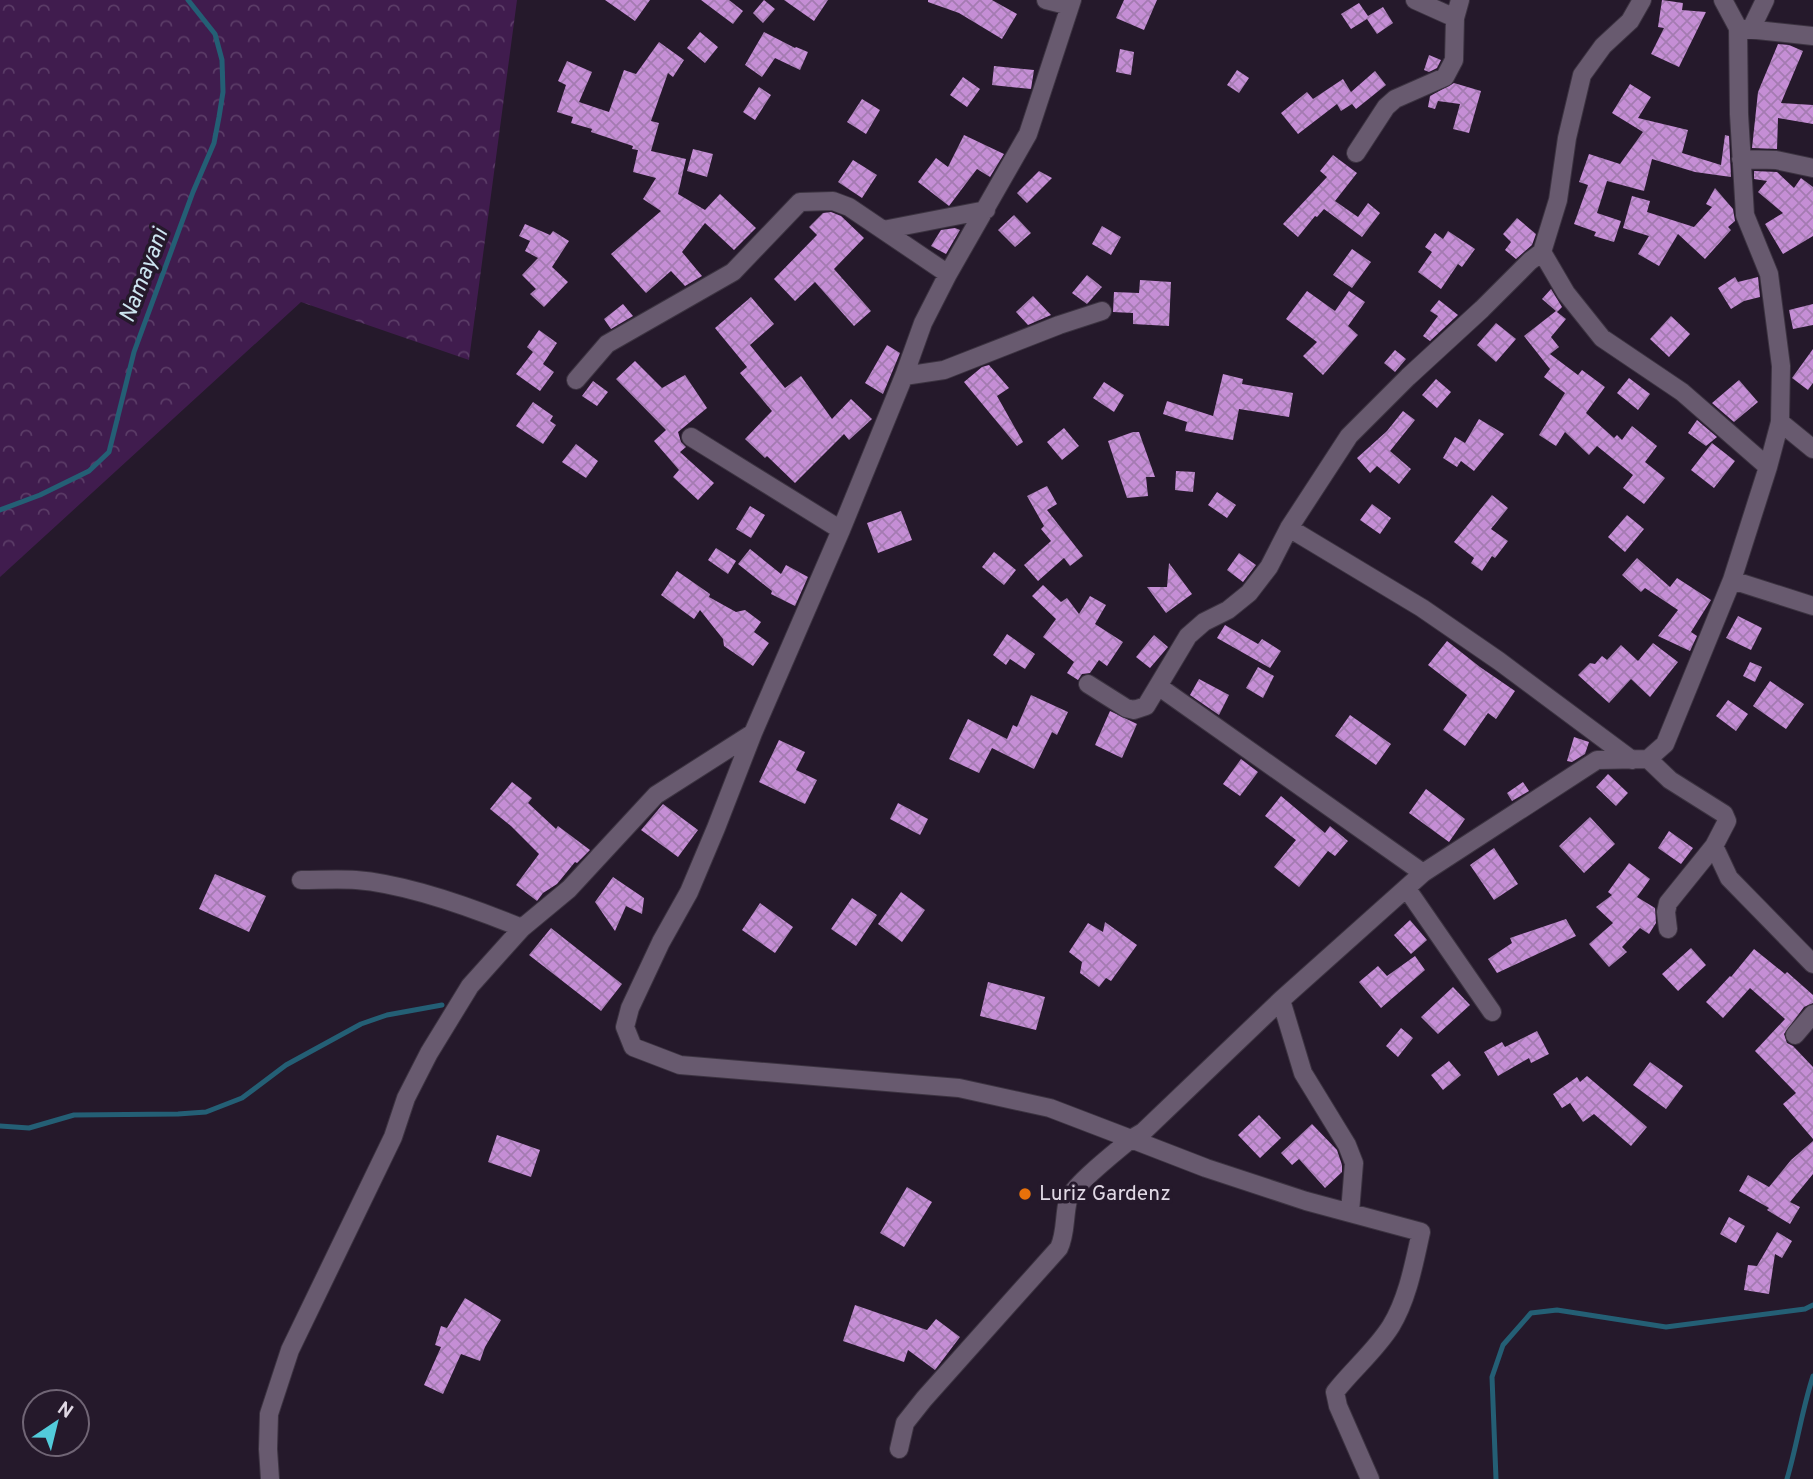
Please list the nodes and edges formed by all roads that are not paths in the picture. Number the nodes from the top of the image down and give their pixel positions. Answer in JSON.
{"nodes":[{"id":1,"x":1046,"y":0,"type":"edge"},
{"id":2,"x":1415,"y":0,"type":"edge"},
{"id":3,"x":1460,"y":0,"type":"edge"},
{"id":4,"x":1642,"y":0,"type":"edge"},
{"id":5,"x":1723,"y":0,"type":"edge"},
{"id":6,"x":1765,"y":0,"type":"edge"},
{"id":7,"x":1071,"y":3,"type":"edge"},
{"id":8,"x":1455,"y":19,"type":"junction"},
{"id":9,"x":1745,"y":28,"type":"junction"},
{"id":10,"x":1813,"y":36,"type":"edge"},
{"id":11,"x":1356,"y":153,"type":"dead end"},
{"id":12,"x":1741,"y":159,"type":"junction"},
{"id":13,"x":1813,"y":168,"type":"edge"},
{"id":14,"x":986,"y":210,"type":"junction"},
{"id":15,"x":883,"y":230,"type":"junction"},
{"id":16,"x":1542,"y":253,"type":"junction"},
{"id":17,"x":948,"y":274,"type":"junction"},
{"id":18,"x":1102,"y":311,"type":"dead end"},
{"id":19,"x":904,"y":376,"type":"junction"},
{"id":20,"x":576,"y":380,"type":"dead end"},
{"id":21,"x":1780,"y":422,"type":"junction"},
{"id":22,"x":691,"y":437,"type":"dead end"},
{"id":23,"x":1813,"y":449,"type":"edge"},
{"id":24,"x":1768,"y":467,"type":"junction"},
{"id":25,"x":1289,"y":528,"type":"junction"},
{"id":26,"x":841,"y":530,"type":"junction"},
{"id":27,"x":1732,"y":580,"type":"junction"},
{"id":28,"x":1813,"y":606,"type":"edge"},
{"id":29,"x":1088,"y":684,"type":"dead end"},
{"id":30,"x":1158,"y":686,"type":"junction"},
{"id":31,"x":753,"y":733,"type":"junction"},
{"id":32,"x":1640,"y":759,"type":"junction"},
{"id":33,"x":1714,"y":846,"type":"junction"},
{"id":34,"x":1423,"y":873,"type":"junction"},
{"id":35,"x":301,"y":880,"type":"dead end"},
{"id":36,"x":1407,"y":889,"type":"junction"},
{"id":37,"x":522,"y":928,"type":"junction"},
{"id":38,"x":1668,"y":929,"type":"dead end"},
{"id":39,"x":1813,"y":964,"type":"edge"},
{"id":40,"x":1281,"y":1000,"type":"junction"},
{"id":41,"x":1492,"y":1012,"type":"dead end"},
{"id":42,"x":1813,"y":1014,"type":"edge"},
{"id":43,"x":1795,"y":1035,"type":"dead end"},
{"id":44,"x":1131,"y":1139,"type":"junction"},
{"id":45,"x":1350,"y":1212,"type":"junction"},
{"id":46,"x":899,"y":1449,"type":"dead end"},
{"id":47,"x":270,"y":1479,"type":"edge"},
{"id":48,"x":1370,"y":1479,"type":"edge"}],
"edges":[{"from":1,"to":7,"type":"street"},
{"from":2,"to":8,"type":"street"},
{"from":3,"to":8,"type":"street"},
{"from":4,"to":16,"type":"street"},
{"from":5,"to":9,"type":"street"},
{"from":6,"to":9,"type":"street"},
{"from":7,"to":14,"type":"street"},
{"from":8,"to":11,"type":"street"},
{"from":9,"to":10,"type":"street"},
{"from":9,"to":12,"type":"street"},
{"from":12,"to":13,"type":"street"},
{"from":12,"to":21,"type":"street"},
{"from":14,"to":15,"type":"street"},
{"from":14,"to":17,"type":"street"},
{"from":15,"to":17,"type":"street"},
{"from":15,"to":20,"type":"street"},
{"from":16,"to":24,"type":"street"},
{"from":16,"to":25,"type":"street"},
{"from":17,"to":19,"type":"street"},
{"from":18,"to":19,"type":"street"},
{"from":19,"to":26,"type":"street"},
{"from":21,"to":23,"type":"street"},
{"from":21,"to":24,"type":"street"},
{"from":22,"to":26,"type":"street"},
{"from":24,"to":27,"type":"street"},
{"from":25,"to":30,"type":"street"},
{"from":25,"to":32,"type":"street"},
{"from":26,"to":31,"type":"street"},
{"from":27,"to":28,"type":"street"},
{"from":27,"to":32,"type":"street"},
{"from":29,"to":30,"type":"street"},
{"from":30,"to":34,"type":"street"},
{"from":31,"to":37,"type":"street"},
{"from":31,"to":44,"type":"street"},
{"from":32,"to":33,"type":"street"},
{"from":32,"to":34,"type":"street"},
{"from":33,"to":38,"type":"street"},
{"from":33,"to":39,"type":"street"},
{"from":34,"to":36,"type":"street"},
{"from":35,"to":37,"type":"street"},
{"from":36,"to":40,"type":"street"},
{"from":36,"to":41,"type":"street"},
{"from":37,"to":47,"type":"street"},
{"from":40,"to":44,"type":"street"},
{"from":40,"to":45,"type":"street"},
{"from":42,"to":43,"type":"street"},
{"from":44,"to":45,"type":"street"},
{"from":44,"to":46,"type":"street"},
{"from":45,"to":48,"type":"street"}]}
